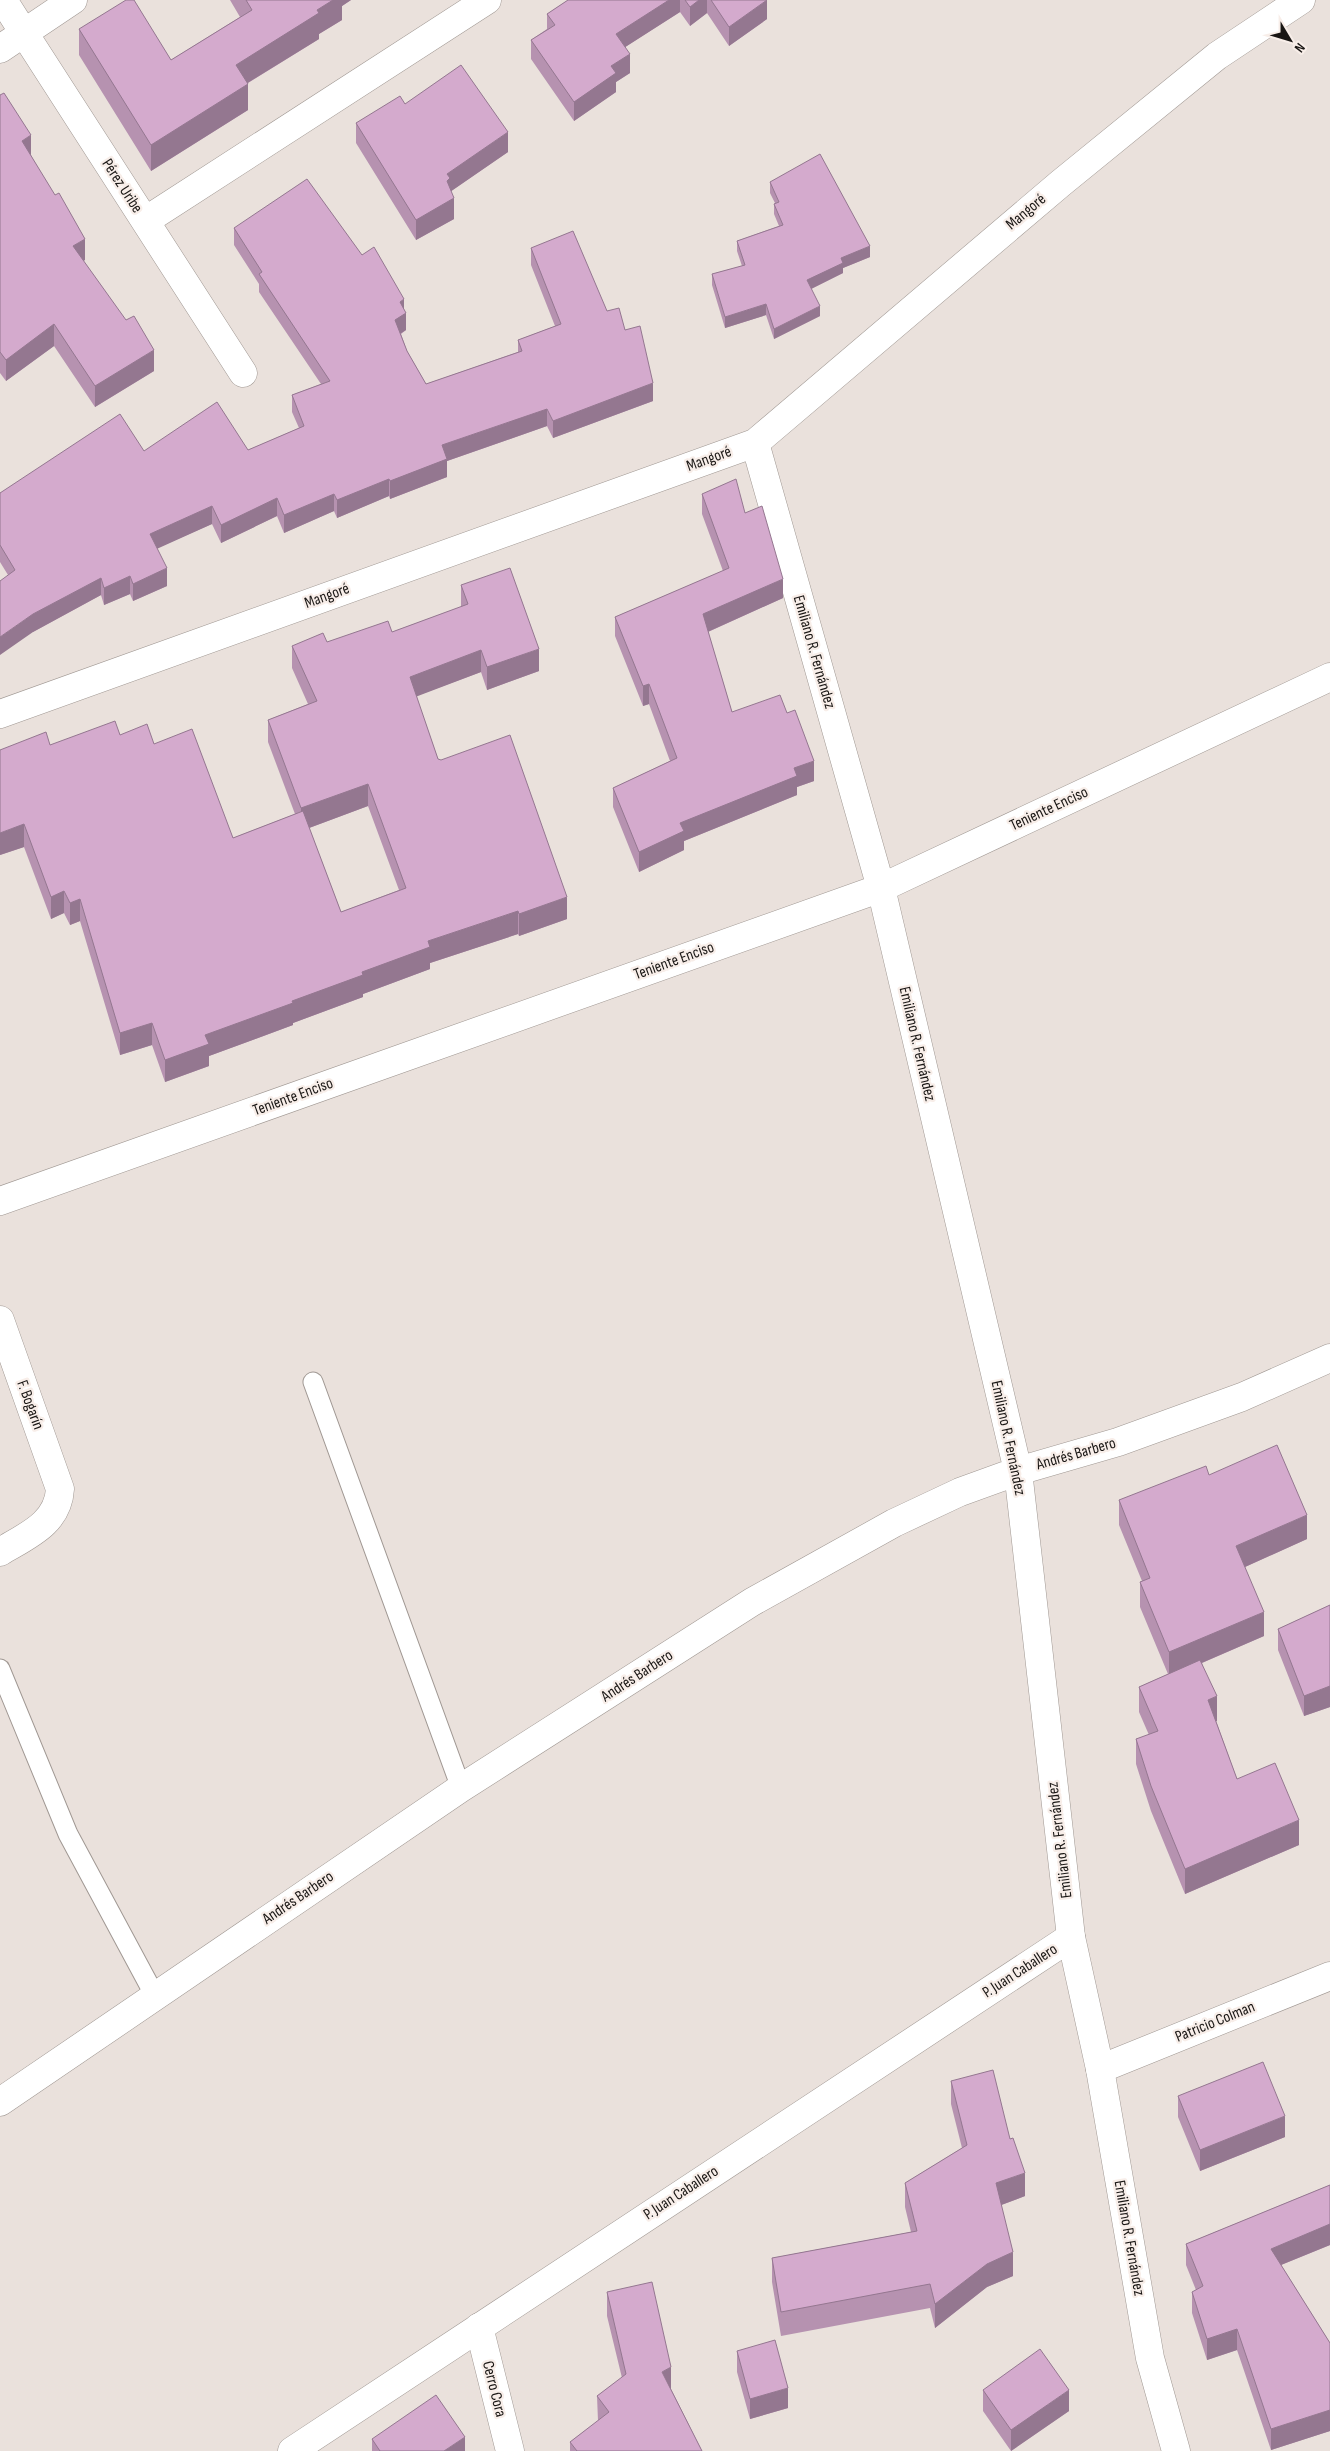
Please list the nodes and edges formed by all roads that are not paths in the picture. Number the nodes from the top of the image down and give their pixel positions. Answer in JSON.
{"nodes":[{"id":1,"x":2,"y":0,"type":"edge"},
{"id":2,"x":73,"y":0,"type":"edge"},
{"id":3,"x":488,"y":0,"type":"edge"},
{"id":4,"x":1301,"y":0,"type":"edge"},
{"id":5,"x":24,"y":33,"type":"junction"},
{"id":6,"x":0,"y":48,"type":"edge"},
{"id":7,"x":145,"y":221,"type":"junction"},
{"id":8,"x":243,"y":373,"type":"dead end"},
{"id":9,"x":755,"y":443,"type":"junction"},
{"id":10,"x":1330,"y":677,"type":"edge"},
{"id":11,"x":0,"y":714,"type":"edge"},
{"id":12,"x":881,"y":888,"type":"junction"},
{"id":13,"x":0,"y":1201,"type":"edge"},
{"id":14,"x":0,"y":1320,"type":"edge"},
{"id":15,"x":1330,"y":1358,"type":"edge"},
{"id":16,"x":313,"y":1382,"type":"dead end"},
{"id":17,"x":1018,"y":1471,"type":"junction"},
{"id":18,"x":0,"y":1552,"type":"edge"},
{"id":19,"x":0,"y":1669,"type":"edge"},
{"id":20,"x":461,"y":1788,"type":"junction"},
{"id":21,"x":1071,"y":1937,"type":"junction"},
{"id":22,"x":1330,"y":1976,"type":"edge"},
{"id":23,"x":155,"y":1996,"type":"junction"},
{"id":24,"x":1100,"y":2069,"type":"junction"},
{"id":25,"x":0,"y":2102,"type":"edge"},
{"id":26,"x":479,"y":2326,"type":"junction"},
{"id":27,"x":292,"y":2451,"type":"edge"},
{"id":28,"x":510,"y":2451,"type":"edge"},
{"id":29,"x":1176,"y":2451,"type":"edge"}],
"edges":[{"from":1,"to":5,"type":"street","name":"Pérez Uribe"},
{"from":2,"to":5,"type":"street"},
{"from":3,"to":7,"type":"street"},
{"from":4,"to":9,"type":"street","name":"Mangoré"},
{"from":5,"to":6,"type":"street"},
{"from":5,"to":7,"type":"street","name":"Pérez Uribe"},
{"from":7,"to":8,"type":"street","name":"Pérez Uribe"},
{"from":9,"to":11,"type":"street","name":"Mangoré"},
{"from":9,"to":12,"type":"street","name":"Emiliano R. Fernández"},
{"from":10,"to":12,"type":"street","name":"Teniente Enciso"},
{"from":12,"to":13,"type":"street","name":"Teniente Enciso"},
{"from":12,"to":17,"type":"street","name":"Emiliano R. Fernández"},
{"from":14,"to":18,"type":"street","name":"F. Bogarín"},
{"from":15,"to":17,"type":"street","name":"Andrés Barbero"},
{"from":16,"to":20,"type":"lane"},
{"from":17,"to":20,"type":"street","name":"Andrés Barbero"},
{"from":17,"to":21,"type":"street","name":"Emiliano R. Fernández"},
{"from":19,"to":23,"type":"lane"},
{"from":20,"to":23,"type":"street","name":"Andrés Barbero"},
{"from":21,"to":24,"type":"street","name":"Emiliano R. Fernández"},
{"from":21,"to":26,"type":"street","name":"P. Juan Caballero"},
{"from":22,"to":24,"type":"street","name":"Patricio Colman"},
{"from":23,"to":25,"type":"street","name":"Andrés Barbero"},
{"from":24,"to":29,"type":"street","name":"Emiliano R. Fernández"},
{"from":26,"to":27,"type":"street","name":"P. Juan Caballero"},
{"from":26,"to":28,"type":"street","name":"Cerro Cora"}]}
